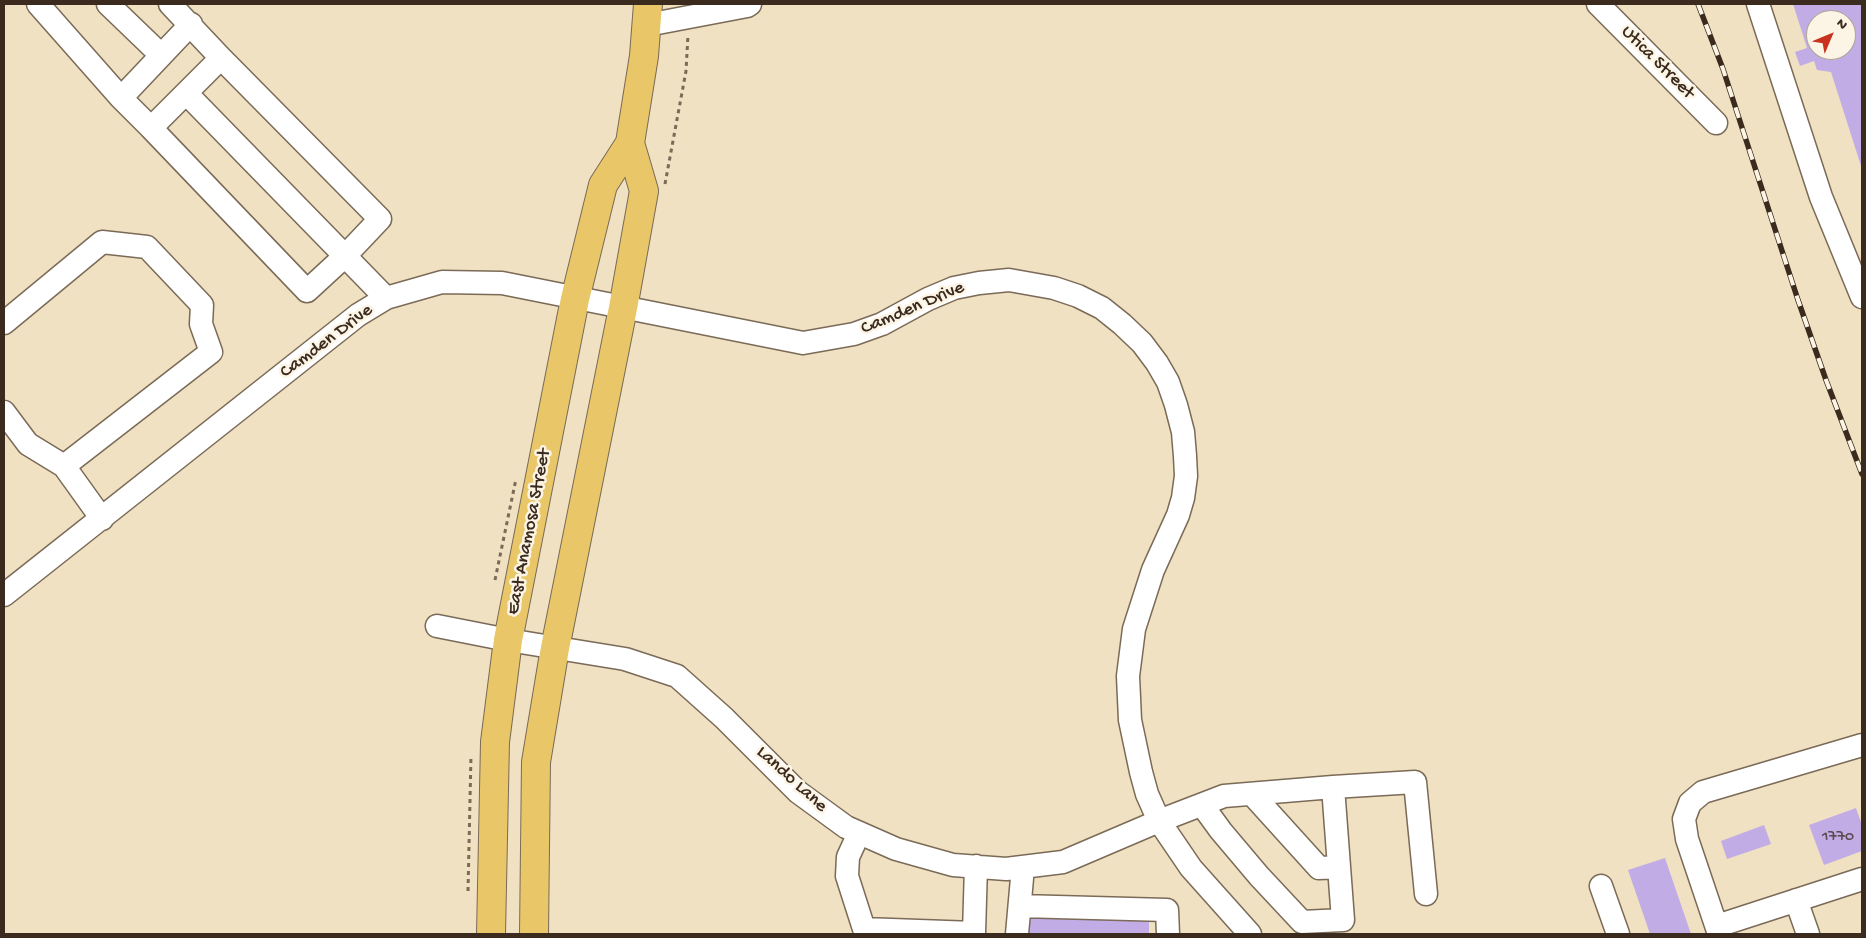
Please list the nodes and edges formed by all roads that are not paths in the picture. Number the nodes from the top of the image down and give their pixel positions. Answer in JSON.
{"nodes":[{"id":1,"x":38,"y":4,"type":"edge"},
{"id":2,"x":108,"y":4,"type":"edge"},
{"id":3,"x":170,"y":4,"type":"edge"},
{"id":4,"x":750,"y":4,"type":"edge"},
{"id":5,"x":1598,"y":4,"type":"edge"},
{"id":6,"x":1758,"y":4,"type":"edge"},
{"id":7,"x":647,"y":14,"type":"edge"},
{"id":8,"x":190,"y":24,"type":"junction"},
{"id":9,"x":161,"y":55,"type":"junction"},
{"id":10,"x":222,"y":58,"type":"junction"},
{"id":11,"x":186,"y":93,"type":"junction"},
{"id":12,"x":121,"y":98,"type":"junction"},
{"id":13,"x":1716,"y":123,"type":"dead end"},
{"id":14,"x":151,"y":128,"type":"junction"},
{"id":15,"x":630,"y":143,"type":"junction"},
{"id":16,"x":345,"y":256,"type":"junction"},
{"id":17,"x":1862,"y":297,"type":"edge"},
{"id":18,"x":386,"y":298,"type":"junction"},
{"id":19,"x":575,"y":299,"type":"junction"},
{"id":20,"x":623,"y":308,"type":"junction"},
{"id":21,"x":4,"y":323,"type":"edge"},
{"id":22,"x":4,"y":412,"type":"edge"},
{"id":23,"x":64,"y":466,"type":"junction"},
{"id":24,"x":102,"y":519,"type":"junction"},
{"id":25,"x":4,"y":595,"type":"edge"},
{"id":26,"x":437,"y":626,"type":"dead end"},
{"id":27,"x":508,"y":640,"type":"junction"},
{"id":28,"x":556,"y":648,"type":"junction"},
{"id":29,"x":1862,"y":745,"type":"edge"},
{"id":30,"x":1333,"y":787,"type":"junction"},
{"id":31,"x":1252,"y":794,"type":"junction"},
{"id":32,"x":1202,"y":805,"type":"junction"},
{"id":33,"x":1158,"y":821,"type":"junction"},
{"id":34,"x":858,"y":833,"type":"junction"},
{"id":35,"x":976,"y":866,"type":"junction"},
{"id":36,"x":1339,"y":866,"type":"junction"},
{"id":37,"x":1023,"y":867,"type":"junction"},
{"id":38,"x":1862,"y":879,"type":"edge"},
{"id":39,"x":1601,"y":886,"type":"dead end"},
{"id":40,"x":1426,"y":894,"type":"dead end"},
{"id":41,"x":1796,"y":900,"type":"junction"},
{"id":42,"x":1020,"y":906,"type":"junction"},
{"id":43,"x":1718,"y":930,"type":"edge"},
{"id":44,"x":491,"y":934,"type":"edge"},
{"id":45,"x":534,"y":934,"type":"edge"},
{"id":46,"x":1017,"y":934,"type":"edge"},
{"id":47,"x":1168,"y":934,"type":"edge"},
{"id":48,"x":1250,"y":934,"type":"edge"},
{"id":49,"x":1618,"y":934,"type":"edge"},
{"id":50,"x":1808,"y":934,"type":"edge"}],
"edges":[{"from":1,"to":12,"type":"street"},
{"from":2,"to":9,"type":"street"},
{"from":3,"to":8,"type":"street"},
{"from":4,"to":7,"type":"street"},
{"from":5,"to":13,"type":"street","name":"Utica Street"},
{"from":6,"to":17,"type":"street"},
{"from":7,"to":15,"type":"main road","name":"East Anamosa Street"},
{"from":8,"to":9,"type":"street"},
{"from":8,"to":10,"type":"street"},
{"from":9,"to":12,"type":"street"},
{"from":10,"to":11,"type":"street"},
{"from":10,"to":16,"type":"street"},
{"from":11,"to":14,"type":"street"},
{"from":11,"to":16,"type":"street"},
{"from":12,"to":14,"type":"street"},
{"from":14,"to":16,"type":"street"},
{"from":15,"to":19,"type":"main road","name":"East Anamosa Street"},
{"from":15,"to":20,"type":"main road","name":"East Anamosa Street"},
{"from":16,"to":18,"type":"street"},
{"from":18,"to":19,"type":"street","name":"Camden Drive"},
{"from":18,"to":24,"type":"street","name":"Camden Drive"},
{"from":19,"to":20,"type":"street","name":"Camden Drive"},
{"from":19,"to":27,"type":"main road","name":"East Anamosa Street"},
{"from":20,"to":28,"type":"main road","name":"East Anamosa Street"},
{"from":20,"to":33,"type":"street","name":"Camden Drive"},
{"from":21,"to":23,"type":"street"},
{"from":22,"to":23,"type":"street"},
{"from":23,"to":24,"type":"street"},
{"from":24,"to":25,"type":"street","name":"Camden Drive"},
{"from":26,"to":27,"type":"street","name":"Lando Lane"},
{"from":27,"to":28,"type":"street","name":"Lando Lane"},
{"from":27,"to":44,"type":"main road","name":"East Anamosa Street"},
{"from":28,"to":34,"type":"street","name":"Lando Lane"},
{"from":28,"to":45,"type":"main road","name":"East Anamosa Street"},
{"from":29,"to":43,"type":"street"},
{"from":30,"to":31,"type":"street","name":"Lando Lane"},
{"from":30,"to":36,"type":"street"},
{"from":30,"to":40,"type":"street","name":"Lando Lane"},
{"from":31,"to":32,"type":"street","name":"Lando Lane"},
{"from":31,"to":36,"type":"street"},
{"from":32,"to":33,"type":"street","name":"Lando Lane"},
{"from":32,"to":36,"type":"street"},
{"from":33,"to":37,"type":"street","name":"Lando Lane"},
{"from":33,"to":48,"type":"street","name":"Camden Drive"},
{"from":34,"to":35,"type":"street","name":"Lando Lane"},
{"from":34,"to":35,"type":"street"},
{"from":35,"to":37,"type":"street","name":"Lando Lane"},
{"from":37,"to":42,"type":"street"},
{"from":38,"to":41,"type":"street"},
{"from":39,"to":49,"type":"street"},
{"from":41,"to":43,"type":"street"},
{"from":41,"to":50,"type":"street"},
{"from":42,"to":46,"type":"street"},
{"from":42,"to":47,"type":"street"}]}
